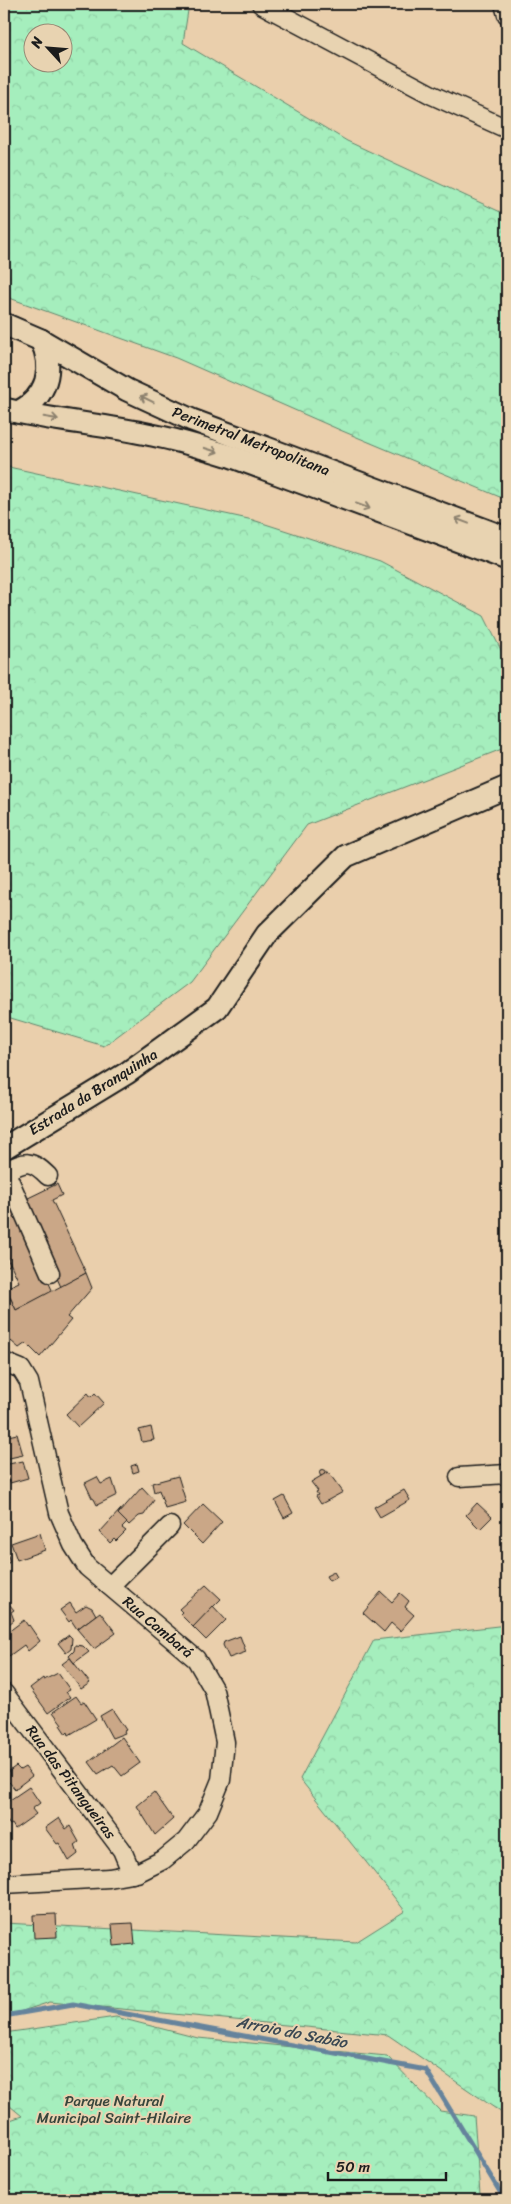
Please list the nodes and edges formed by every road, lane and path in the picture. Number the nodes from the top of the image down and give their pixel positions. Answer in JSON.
{"nodes":[{"id":1,"x":261,"y":4,"type":"edge"},
{"id":2,"x":504,"y":4,"type":"edge"},
{"id":3,"x":507,"y":15,"type":"edge"},
{"id":4,"x":507,"y":129,"type":"edge"},
{"id":5,"x":4,"y":324,"type":"edge"},
{"id":6,"x":41,"y":340,"type":"junction"},
{"id":7,"x":11,"y":410,"type":"edge"},
{"id":8,"x":507,"y":538,"type":"edge"},
{"id":9,"x":507,"y":559,"type":"edge"},
{"id":10,"x":507,"y":787,"type":"edge"},
{"id":11,"x":4,"y":1148,"type":"edge"},
{"id":12,"x":5,"y":1170,"type":"edge"},
{"id":13,"x":48,"y":1176,"type":"dead end"},
{"id":14,"x":50,"y":1273,"type":"dead end"},
{"id":15,"x":4,"y":1362,"type":"edge"},
{"id":16,"x":507,"y":1474,"type":"edge"},
{"id":17,"x":459,"y":1477,"type":"dead end"},
{"id":18,"x":170,"y":1526,"type":"dead end"},
{"id":19,"x":110,"y":1586,"type":"junction"},
{"id":20,"x":4,"y":1693,"type":"edge"},
{"id":21,"x":132,"y":1874,"type":"junction"},
{"id":22,"x":4,"y":1884,"type":"edge"}],
"edges":[{"from":1,"to":4,"type":"street"},
{"from":2,"to":3,"type":"street"},
{"from":5,"to":6,"type":"main road","name":"Perimetral Metropolitana"},
{"from":6,"to":7,"type":"main road"},
{"from":8,"to":6,"type":"main road","name":"Perimetral Metropolitana","one_way":true},
{"from":7,"to":9,"type":"main road","name":"Perimetral Metropolitana","one_way":true},
{"from":10,"to":11,"type":"main road","name":"Estrada da Branquinha"},
{"from":12,"to":13,"type":"street"},
{"from":12,"to":14,"type":"street"},
{"from":15,"to":19,"type":"street","name":"Rua Cambará"},
{"from":16,"to":17,"type":"street"},
{"from":18,"to":19,"type":"street"},
{"from":19,"to":21,"type":"street","name":"Rua Cambará"},
{"from":20,"to":21,"type":"street","name":"Rua das Pitangueiras"},
{"from":21,"to":22,"type":"street","name":"Rua Cambará"}]}
